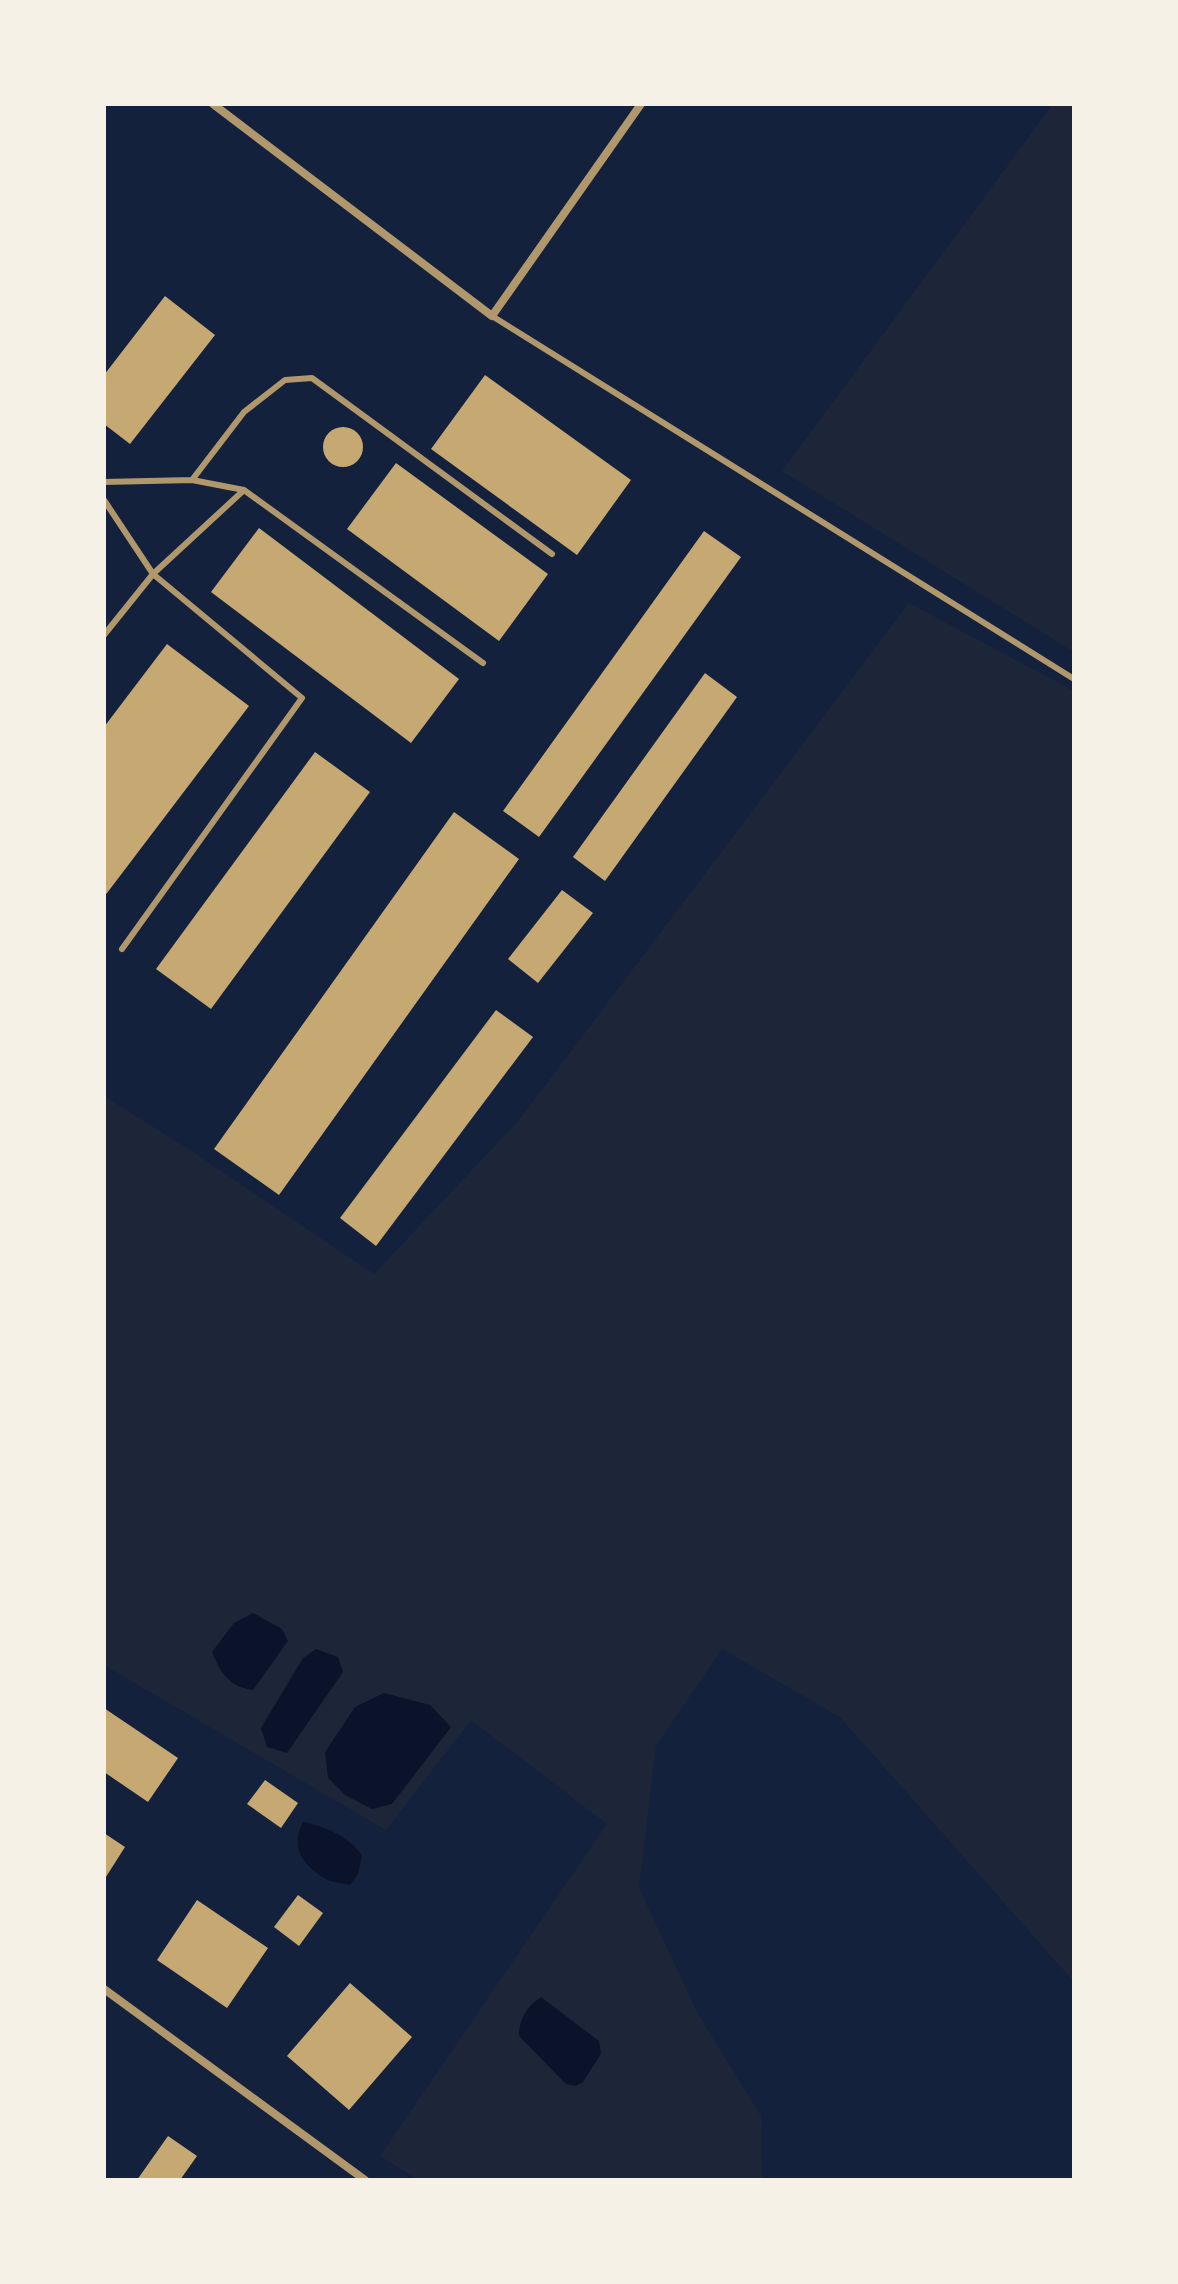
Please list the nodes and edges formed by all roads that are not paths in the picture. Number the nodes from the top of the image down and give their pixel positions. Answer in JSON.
{"nodes":[{"id":1,"x":213,"y":104,"type":"edge"},
{"id":2,"x":641,"y":104,"type":"edge"},
{"id":3,"x":492,"y":316,"type":"junction"},
{"id":4,"x":192,"y":480,"type":"junction"},
{"id":5,"x":104,"y":482,"type":"edge"},
{"id":6,"x":244,"y":490,"type":"junction"},
{"id":7,"x":104,"y":500,"type":"edge"},
{"id":8,"x":552,"y":554,"type":"dead end"},
{"id":9,"x":153,"y":574,"type":"junction"},
{"id":10,"x":104,"y":635,"type":"edge"},
{"id":11,"x":483,"y":663,"type":"dead end"},
{"id":12,"x":1074,"y":679,"type":"edge"},
{"id":13,"x":122,"y":949,"type":"dead end"},
{"id":14,"x":104,"y":1989,"type":"edge"},
{"id":15,"x":365,"y":2180,"type":"edge"}],
"edges":[{"from":1,"to":3,"type":"street"},
{"from":2,"to":3,"type":"street"},
{"from":3,"to":12,"type":"lane"},
{"from":4,"to":5,"type":"lane"},
{"from":4,"to":6,"type":"lane"},
{"from":4,"to":8,"type":"lane"},
{"from":6,"to":9,"type":"lane"},
{"from":6,"to":11,"type":"lane"},
{"from":7,"to":9,"type":"lane"},
{"from":9,"to":10,"type":"lane"},
{"from":9,"to":13,"type":"lane"},
{"from":14,"to":15,"type":"street"}]}
